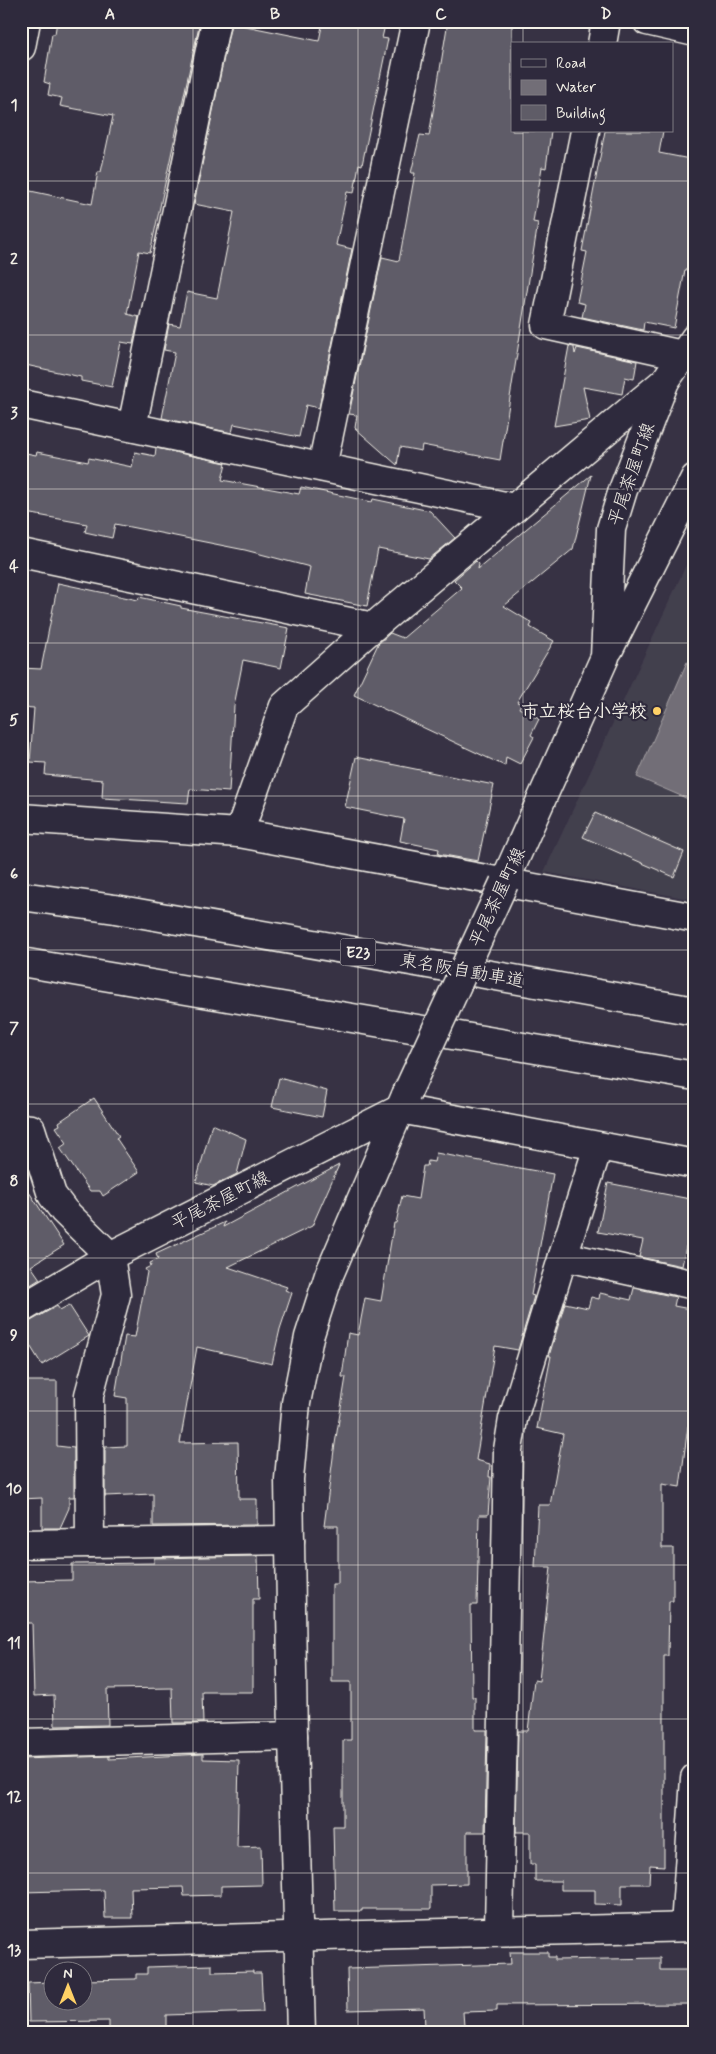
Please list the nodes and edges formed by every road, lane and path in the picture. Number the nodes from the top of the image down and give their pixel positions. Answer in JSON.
{"nodes":[{"id":1,"x":26,"y":21,"type":"edge"},
{"id":2,"x":216,"y":21,"type":"edge"},
{"id":3,"x":416,"y":21,"type":"edge"},
{"id":4,"x":606,"y":21,"type":"edge"},
{"id":5,"x":647,"y":21,"type":"edge"},
{"id":6,"x":695,"y":32,"type":"edge"},
{"id":7,"x":602,"y":42,"type":"edge"},
{"id":8,"x":21,"y":47,"type":"edge"},
{"id":9,"x":584,"y":132,"type":"edge"},
{"id":10,"x":688,"y":346,"type":"edge"},
{"id":11,"x":665,"y":382,"type":"junction"},
{"id":12,"x":21,"y":404,"type":"edge"},
{"id":13,"x":132,"y":427,"type":"junction"},
{"id":14,"x":322,"y":467,"type":"junction"},
{"id":15,"x":695,"y":478,"type":"edge"},
{"id":16,"x":514,"y":508,"type":"junction"},
{"id":17,"x":21,"y":553,"type":"edge"},
{"id":18,"x":373,"y":627,"type":"junction"},
{"id":19,"x":605,"y":657,"type":"junction"},
{"id":20,"x":21,"y":818,"type":"edge"},
{"id":21,"x":239,"y":833,"type":"junction"},
{"id":22,"x":504,"y":884,"type":"junction"},
{"id":23,"x":21,"y":896,"type":"edge"},
{"id":24,"x":695,"y":918,"type":"edge"},
{"id":25,"x":21,"y":962,"type":"edge"},
{"id":26,"x":695,"y":1012,"type":"edge"},
{"id":27,"x":695,"y":1076,"type":"edge"},
{"id":28,"x":403,"y":1102,"type":"junction"},
{"id":29,"x":21,"y":1128,"type":"edge"},
{"id":30,"x":598,"y":1147,"type":"junction"},
{"id":31,"x":695,"y":1164,"type":"edge"},
{"id":32,"x":110,"y":1256,"type":"junction"},
{"id":33,"x":563,"y":1256,"type":"junction"},
{"id":34,"x":695,"y":1285,"type":"edge"},
{"id":35,"x":21,"y":1309,"type":"edge"},
{"id":36,"x":290,"y":1540,"type":"junction"},
{"id":37,"x":90,"y":1543,"type":"junction"},
{"id":38,"x":21,"y":1544,"type":"edge"},
{"id":39,"x":293,"y":1736,"type":"junction"},
{"id":40,"x":21,"y":1743,"type":"edge"},
{"id":41,"x":695,"y":1778,"type":"edge"},
{"id":42,"x":690,"y":1927,"type":"edge"},
{"id":43,"x":498,"y":1930,"type":"junction"},
{"id":44,"x":299,"y":1938,"type":"junction"},
{"id":45,"x":21,"y":1944,"type":"edge"},
{"id":46,"x":301,"y":2033,"type":"edge"}],
"edges":[{"from":1,"to":8,"type":"main road"},
{"from":2,"to":13,"type":"main road"},
{"from":3,"to":14,"type":"main road"},
{"from":4,"to":7,"type":"main road"},
{"from":5,"to":6,"type":"main road"},
{"from":9,"to":10,"type":"main road"},
{"from":10,"to":11,"type":"main road","name":"平尾茶屋町線"},
{"from":11,"to":16,"type":"main road"},
{"from":11,"to":19,"type":"main road","name":"平尾茶屋町線"},
{"from":12,"to":13,"type":"main road"},
{"from":13,"to":14,"type":"main road"},
{"from":14,"to":16,"type":"main road"},
{"from":15,"to":19,"type":"main road"},
{"from":16,"to":18,"type":"main road"},
{"from":17,"to":18,"type":"main road"},
{"from":18,"to":21,"type":"main road"},
{"from":19,"to":22,"type":"main road","name":"平尾茶屋町線"},
{"from":20,"to":21,"type":"main road"},
{"from":21,"to":22,"type":"main road"},
{"from":22,"to":24,"type":"main road"},
{"from":22,"to":28,"type":"main road","name":"平尾茶屋町線","bridge":true},
{"from":23,"to":26,"type":"main road","name":"東名阪自動車道","number":"E23"},
{"from":25,"to":27,"type":"main road"},
{"from":28,"to":30,"type":"main road"},
{"from":28,"to":32,"type":"main road","name":"平尾茶屋町線"},
{"from":28,"to":36,"type":"main road"},
{"from":29,"to":32,"type":"main road"},
{"from":30,"to":31,"type":"main road"},
{"from":30,"to":33,"type":"main road"},
{"from":32,"to":35,"type":"main road","name":"平尾茶屋町線"},
{"from":32,"to":37,"type":"main road"},
{"from":33,"to":34,"type":"main road"},
{"from":33,"to":43,"type":"main road"},
{"from":36,"to":37,"type":"main road"},
{"from":36,"to":39,"type":"main road"},
{"from":37,"to":38,"type":"main road"},
{"from":39,"to":40,"type":"main road"},
{"from":39,"to":44,"type":"main road"},
{"from":41,"to":42,"type":"main road"},
{"from":42,"to":43,"type":"main road"},
{"from":43,"to":44,"type":"main road"},
{"from":44,"to":45,"type":"main road"},
{"from":44,"to":46,"type":"main road"}]}
